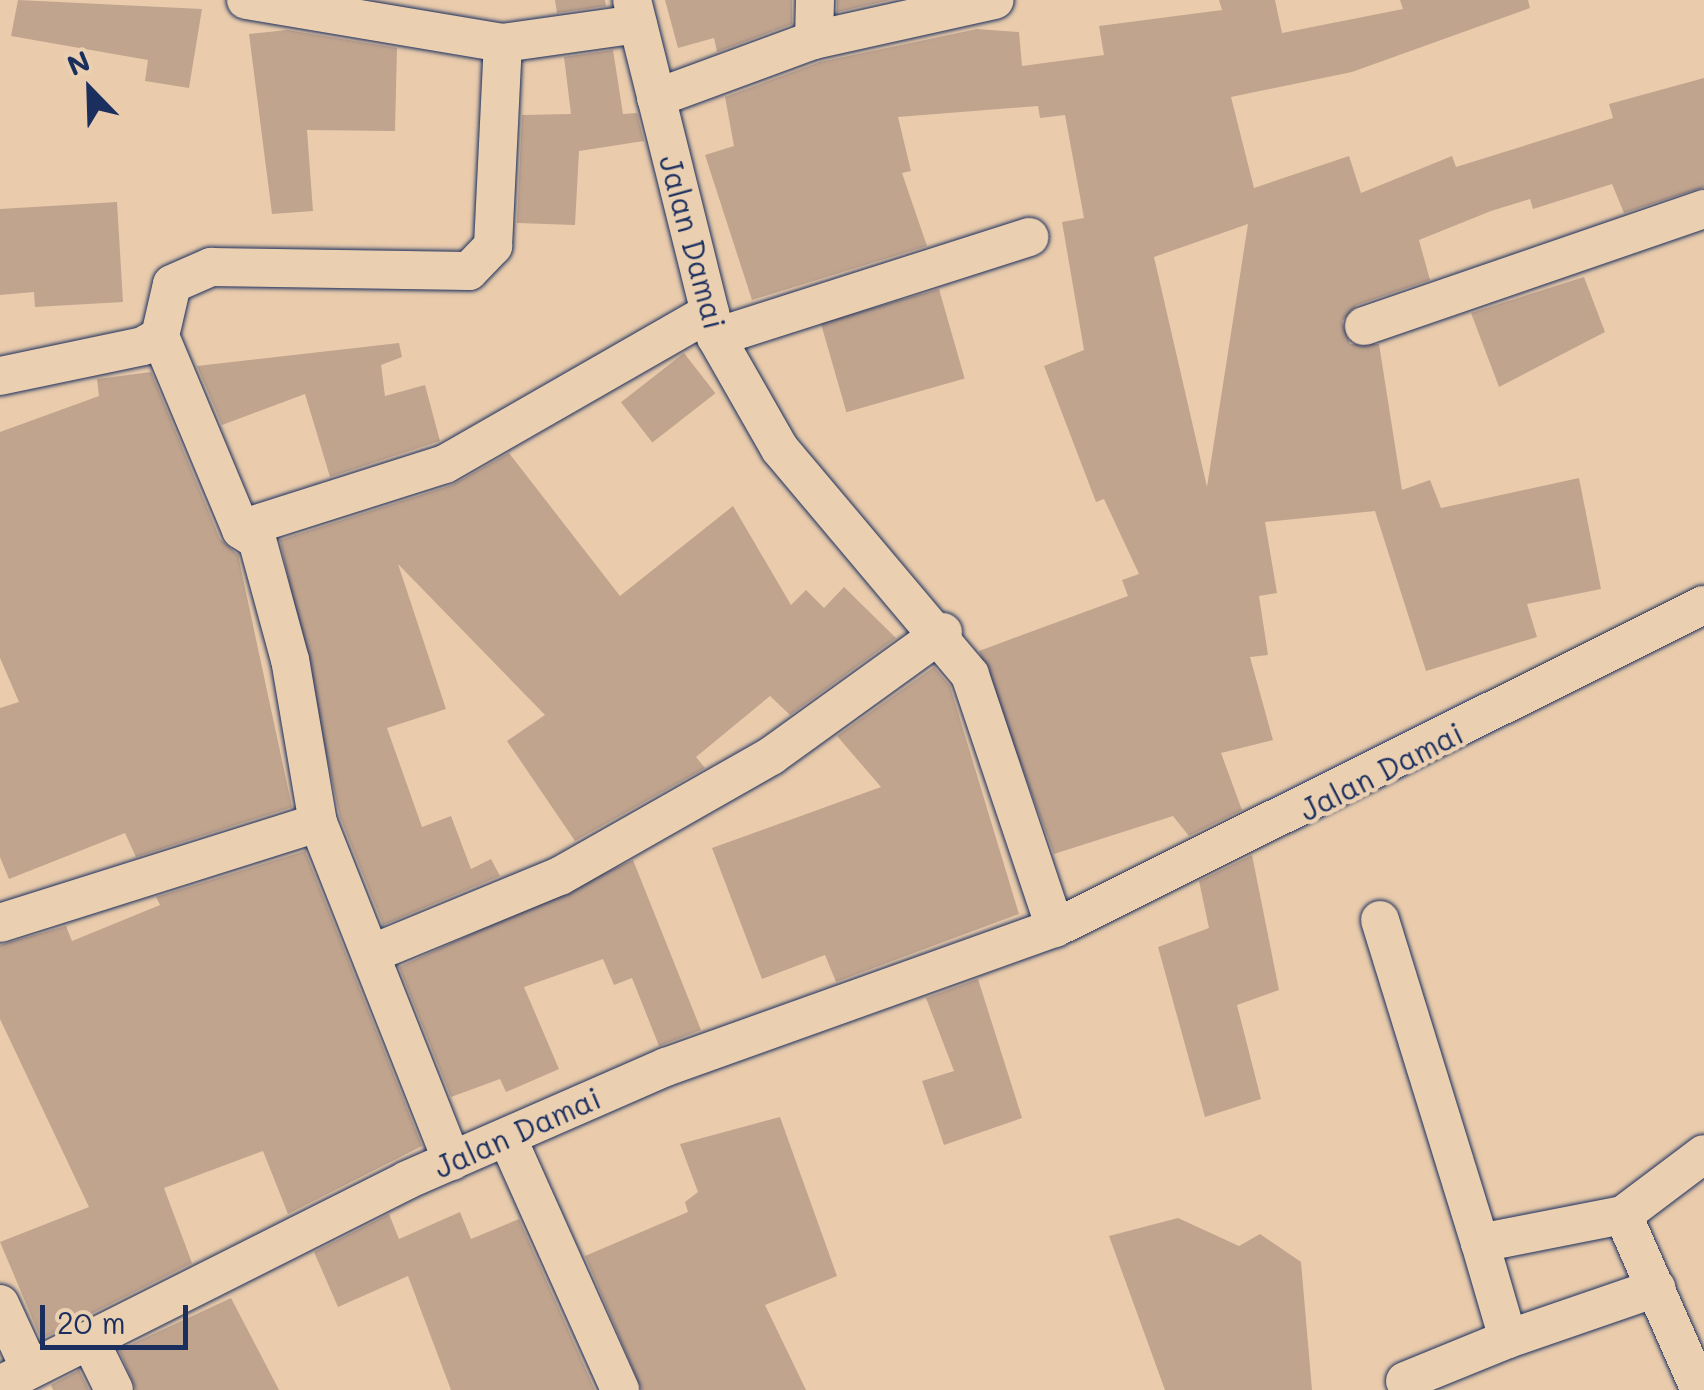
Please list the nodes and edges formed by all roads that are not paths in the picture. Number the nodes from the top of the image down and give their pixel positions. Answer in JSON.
{"nodes":[{"id":1,"x":246,"y":0,"type":"edge"},
{"id":2,"x":815,"y":0,"type":"edge"},
{"id":3,"x":995,"y":0,"type":"edge"},
{"id":4,"x":635,"y":12,"type":"edge"},
{"id":5,"x":814,"y":40,"type":"junction"},
{"id":6,"x":503,"y":43,"type":"junction"},
{"id":7,"x":656,"y":98,"type":"junction"},
{"id":8,"x":1704,"y":208,"type":"edge"},
{"id":9,"x":1029,"y":237,"type":"dead end"},
{"id":10,"x":713,"y":324,"type":"junction"},
{"id":11,"x":1364,"y":326,"type":"dead end"},
{"id":12,"x":160,"y":336,"type":"junction"},
{"id":13,"x":0,"y":376,"type":"edge"},
{"id":14,"x":252,"y":536,"type":"junction"},
{"id":15,"x":1704,"y":606,"type":"edge"},
{"id":16,"x":943,"y":632,"type":"junction"},
{"id":17,"x":318,"y":823,"type":"junction"},
{"id":18,"x":1380,"y":920,"type":"dead end"},
{"id":19,"x":0,"y":923,"type":"edge"},
{"id":20,"x":1055,"y":928,"type":"junction"},
{"id":21,"x":373,"y":953,"type":"junction"},
{"id":22,"x":507,"y":1137,"type":"junction"},
{"id":23,"x":1704,"y":1154,"type":"edge"},
{"id":24,"x":452,"y":1161,"type":"junction"},
{"id":25,"x":1624,"y":1215,"type":"junction"},
{"id":26,"x":1480,"y":1243,"type":"junction"},
{"id":27,"x":1656,"y":1288,"type":"junction"},
{"id":28,"x":0,"y":1304,"type":"edge"},
{"id":29,"x":1508,"y":1338,"type":"junction"},
{"id":30,"x":90,"y":1343,"type":"junction"},
{"id":31,"x":15,"y":1377,"type":"edge"},
{"id":32,"x":1405,"y":1381,"type":"dead end"},
{"id":33,"x":114,"y":1390,"type":"edge"},
{"id":34,"x":620,"y":1390,"type":"edge"},
{"id":35,"x":1700,"y":1390,"type":"edge"}],
"edges":[{"from":1,"to":6,"type":"street"},
{"from":2,"to":5,"type":"street"},
{"from":3,"to":5,"type":"street"},
{"from":4,"to":6,"type":"street"},
{"from":4,"to":7,"type":"street","name":"Jalan Damai"},
{"from":5,"to":7,"type":"street"},
{"from":6,"to":12,"type":"street"},
{"from":7,"to":10,"type":"street","name":"Jalan Damai"},
{"from":8,"to":11,"type":"street"},
{"from":9,"to":10,"type":"street"},
{"from":10,"to":14,"type":"street"},
{"from":10,"to":16,"type":"street","name":"Jalan Damai"},
{"from":12,"to":13,"type":"street"},
{"from":12,"to":14,"type":"street"},
{"from":14,"to":17,"type":"street"},
{"from":15,"to":20,"type":"street","name":"Jalan Damai"},
{"from":16,"to":20,"type":"street","name":"Jalan Damai"},
{"from":16,"to":21,"type":"street"},
{"from":17,"to":19,"type":"street"},
{"from":17,"to":21,"type":"street"},
{"from":18,"to":26,"type":"street"},
{"from":20,"to":22,"type":"street","name":"Jalan Damai"},
{"from":21,"to":24,"type":"street"},
{"from":22,"to":24,"type":"street","name":"Jalan Damai"},
{"from":22,"to":34,"type":"street"},
{"from":23,"to":25,"type":"street"},
{"from":24,"to":30,"type":"street","name":"Jalan Damai"},
{"from":25,"to":26,"type":"street"},
{"from":25,"to":27,"type":"street"},
{"from":26,"to":29,"type":"street"},
{"from":27,"to":29,"type":"street"},
{"from":27,"to":35,"type":"street"},
{"from":28,"to":31,"type":"street"},
{"from":29,"to":32,"type":"street"},
{"from":30,"to":31,"type":"street","name":"Jalan Damai"},
{"from":30,"to":33,"type":"street"}]}
